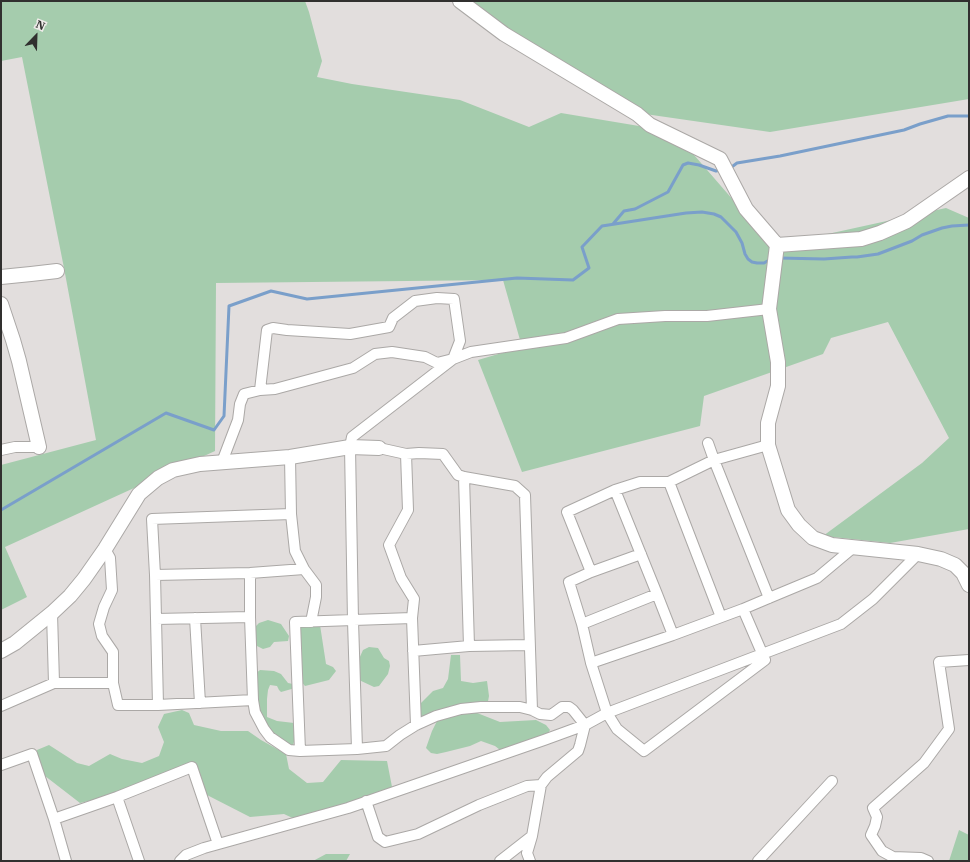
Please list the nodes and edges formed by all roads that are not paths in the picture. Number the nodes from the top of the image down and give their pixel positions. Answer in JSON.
{"nodes":[{"id":1,"x":460,"y":1,"type":"edge"},
{"id":2,"x":969,"y":178,"type":"edge"},
{"id":3,"x":777,"y":245,"type":"junction"},
{"id":4,"x":57,"y":270,"type":"dead end"},
{"id":5,"x":1,"y":277,"type":"edge"},
{"id":6,"x":1,"y":304,"type":"edge"},
{"id":7,"x":769,"y":309,"type":"junction"},
{"id":8,"x":453,"y":359,"type":"junction"},
{"id":9,"x":260,"y":390,"type":"junction"},
{"id":10,"x":708,"y":443,"type":"dead end"},
{"id":11,"x":768,"y":445,"type":"junction"},
{"id":12,"x":39,"y":447,"type":"joint"},
{"id":13,"x":350,"y":447,"type":"junction"},
{"id":14,"x":378,"y":448,"type":"joint"},
{"id":15,"x":1,"y":450,"type":"edge"},
{"id":16,"x":406,"y":454,"type":"junction"},
{"id":17,"x":290,"y":457,"type":"junction"},
{"id":18,"x":714,"y":460,"type":"junction"},
{"id":19,"x":222,"y":462,"type":"junction"},
{"id":20,"x":464,"y":477,"type":"junction"},
{"id":21,"x":669,"y":482,"type":"junction"},
{"id":22,"x":615,"y":490,"type":"junction"},
{"id":23,"x":291,"y":514,"type":"junction"},
{"id":24,"x":854,"y":547,"type":"junction"},
{"id":25,"x":105,"y":549,"type":"junction"},
{"id":26,"x":641,"y":554,"type":"junction"},
{"id":27,"x":918,"y":554,"type":"junction"},
{"id":28,"x":304,"y":569,"type":"junction"},
{"id":29,"x":591,"y":572,"type":"junction"},
{"id":30,"x":250,"y":573,"type":"junction"},
{"id":31,"x":155,"y":575,"type":"junction"},
{"id":32,"x":969,"y":585,"type":"edge"},
{"id":33,"x":658,"y":594,"type":"junction"},
{"id":34,"x":769,"y":598,"type":"junction"},
{"id":35,"x":743,"y":609,"type":"junction"},
{"id":36,"x":52,"y":614,"type":"junction"},
{"id":37,"x":250,"y":617,"type":"junction"},
{"id":38,"x":722,"y":617,"type":"junction"},
{"id":39,"x":195,"y":618,"type":"junction"},
{"id":40,"x":412,"y":618,"type":"junction"},
{"id":41,"x":156,"y":619,"type":"junction"},
{"id":42,"x":353,"y":621,"type":"junction"},
{"id":43,"x":310,"y":622,"type":"junction"},
{"id":44,"x":582,"y":624,"type":"junction"},
{"id":45,"x":673,"y":635,"type":"junction"},
{"id":46,"x":530,"y":645,"type":"junction"},
{"id":47,"x":469,"y":646,"type":"junction"},
{"id":48,"x":1,"y":651,"type":"edge"},
{"id":49,"x":413,"y":651,"type":"junction"},
{"id":50,"x":763,"y":654,"type":"junction"},
{"id":51,"x":969,"y":660,"type":"edge"},
{"id":52,"x":591,"y":663,"type":"junction"},
{"id":53,"x":54,"y":683,"type":"junction"},
{"id":54,"x":113,"y":683,"type":"junction"},
{"id":55,"x":253,"y":700,"type":"junction"},
{"id":56,"x":200,"y":703,"type":"junction"},
{"id":57,"x":158,"y":704,"type":"junction"},
{"id":58,"x":1,"y":706,"type":"edge"},
{"id":59,"x":532,"y":710,"type":"junction"},
{"id":60,"x":607,"y":713,"type":"junction"},
{"id":61,"x":416,"y":725,"type":"junction"},
{"id":62,"x":585,"y":725,"type":"junction"},
{"id":63,"x":357,"y":749,"type":"junction"},
{"id":64,"x":300,"y":751,"type":"junction"},
{"id":65,"x":1,"y":765,"type":"edge"},
{"id":66,"x":832,"y":782,"type":"dead end"},
{"id":67,"x":541,"y":785,"type":"junction"},
{"id":68,"x":117,"y":797,"type":"junction"},
{"id":69,"x":366,"y":802,"type":"junction"},
{"id":70,"x":54,"y":819,"type":"junction"},
{"id":71,"x":532,"y":836,"type":"junction"},
{"id":72,"x":218,"y":844,"type":"junction"},
{"id":73,"x":66,"y":861,"type":"edge"},
{"id":74,"x":139,"y":861,"type":"edge"},
{"id":75,"x":180,"y":861,"type":"edge"},
{"id":76,"x":500,"y":861,"type":"edge"},
{"id":77,"x":530,"y":861,"type":"edge"},
{"id":78,"x":758,"y":861,"type":"edge"},
{"id":79,"x":928,"y":861,"type":"edge"}],
"edges":[{"from":1,"to":3,"type":"street"},
{"from":2,"to":3,"type":"street"},
{"from":3,"to":7,"type":"street"},
{"from":4,"to":5,"type":"street"},
{"from":6,"to":12,"type":"street"},
{"from":7,"to":8,"type":"street"},
{"from":7,"to":11,"type":"street"},
{"from":8,"to":9,"type":"street"},
{"from":8,"to":9,"type":"street"},
{"from":8,"to":13,"type":"street"},
{"from":9,"to":19,"type":"street"},
{"from":10,"to":18,"type":"street"},
{"from":11,"to":18,"type":"street"},
{"from":11,"to":24,"type":"street"},
{"from":12,"to":15,"type":"street"},
{"from":13,"to":14,"type":"street"},
{"from":13,"to":17,"type":"street"},
{"from":13,"to":42,"type":"street"},
{"from":14,"to":16,"type":"street"},
{"from":16,"to":20,"type":"street"},
{"from":16,"to":40,"type":"street"},
{"from":17,"to":19,"type":"street"},
{"from":17,"to":23,"type":"street"},
{"from":18,"to":21,"type":"street"},
{"from":18,"to":34,"type":"street"},
{"from":19,"to":25,"type":"street"},
{"from":20,"to":46,"type":"street"},
{"from":20,"to":47,"type":"street"},
{"from":21,"to":22,"type":"street"},
{"from":21,"to":38,"type":"street"},
{"from":22,"to":26,"type":"street"},
{"from":22,"to":29,"type":"street"},
{"from":23,"to":28,"type":"street"},
{"from":23,"to":31,"type":"street"},
{"from":24,"to":27,"type":"street"},
{"from":24,"to":34,"type":"street"},
{"from":25,"to":36,"type":"street"},
{"from":25,"to":54,"type":"street"},
{"from":26,"to":29,"type":"street"},
{"from":26,"to":33,"type":"street"},
{"from":27,"to":32,"type":"street"},
{"from":27,"to":50,"type":"street"},
{"from":28,"to":30,"type":"street"},
{"from":28,"to":43,"type":"street"},
{"from":29,"to":44,"type":"street"},
{"from":30,"to":31,"type":"street"},
{"from":30,"to":37,"type":"street"},
{"from":31,"to":41,"type":"street"},
{"from":33,"to":44,"type":"street"},
{"from":33,"to":45,"type":"street"},
{"from":34,"to":35,"type":"street"},
{"from":35,"to":38,"type":"street"},
{"from":35,"to":50,"type":"street"},
{"from":36,"to":48,"type":"street"},
{"from":36,"to":53,"type":"street"},
{"from":37,"to":39,"type":"street"},
{"from":37,"to":55,"type":"street"},
{"from":38,"to":45,"type":"street"},
{"from":39,"to":41,"type":"street"},
{"from":39,"to":56,"type":"street"},
{"from":40,"to":42,"type":"street"},
{"from":40,"to":49,"type":"street"},
{"from":41,"to":57,"type":"street"},
{"from":42,"to":43,"type":"street"},
{"from":42,"to":63,"type":"street"},
{"from":43,"to":64,"type":"street"},
{"from":44,"to":52,"type":"street"},
{"from":45,"to":52,"type":"street"},
{"from":46,"to":47,"type":"street"},
{"from":46,"to":59,"type":"street"},
{"from":47,"to":49,"type":"street"},
{"from":49,"to":61,"type":"street"},
{"from":50,"to":60,"type":"street"},
{"from":50,"to":60,"type":"street"},
{"from":51,"to":79,"type":"street"},
{"from":52,"to":60,"type":"street"},
{"from":53,"to":54,"type":"street"},
{"from":53,"to":58,"type":"street"},
{"from":54,"to":57,"type":"street"},
{"from":55,"to":56,"type":"street"},
{"from":55,"to":64,"type":"street"},
{"from":56,"to":57,"type":"street"},
{"from":59,"to":61,"type":"street"},
{"from":59,"to":62,"type":"street"},
{"from":60,"to":62,"type":"street"},
{"from":61,"to":63,"type":"street"},
{"from":62,"to":67,"type":"street"},
{"from":62,"to":69,"type":"street"},
{"from":63,"to":64,"type":"street"},
{"from":65,"to":70,"type":"street"},
{"from":66,"to":78,"type":"street"},
{"from":67,"to":69,"type":"street"},
{"from":67,"to":71,"type":"street"},
{"from":68,"to":70,"type":"street"},
{"from":68,"to":72,"type":"street"},
{"from":68,"to":74,"type":"street"},
{"from":69,"to":72,"type":"street"},
{"from":70,"to":73,"type":"street"},
{"from":71,"to":76,"type":"street"},
{"from":71,"to":77,"type":"street"},
{"from":72,"to":75,"type":"street"}]}
